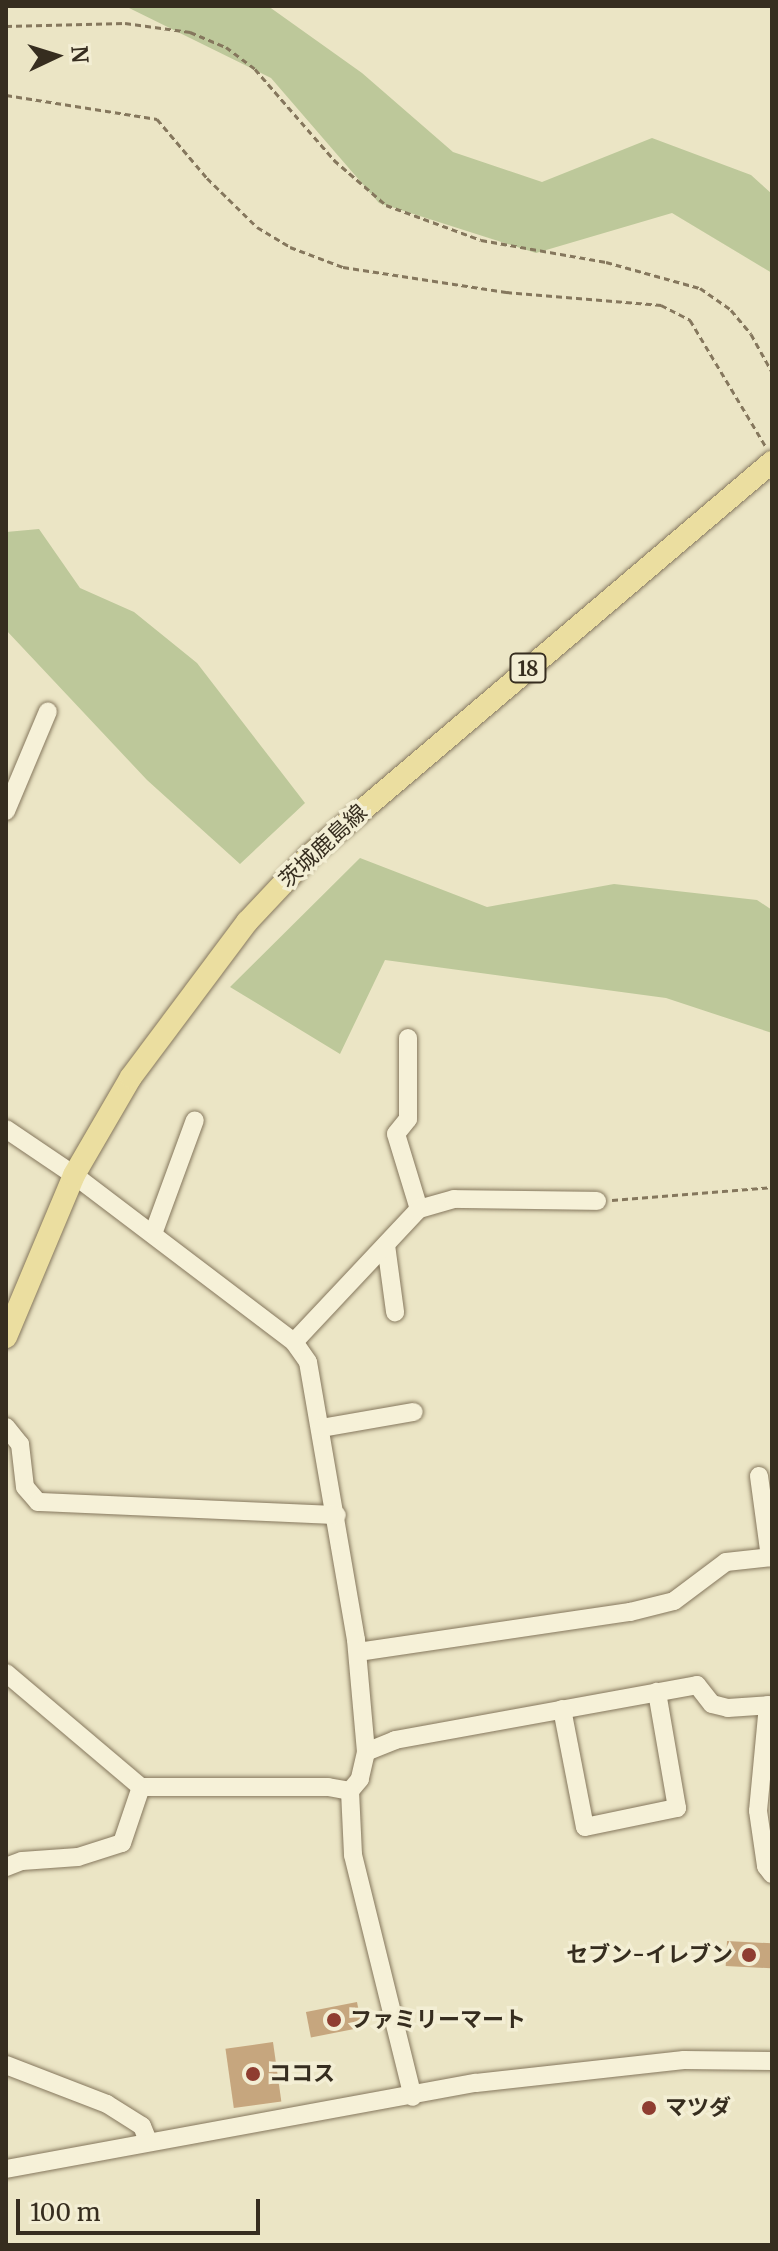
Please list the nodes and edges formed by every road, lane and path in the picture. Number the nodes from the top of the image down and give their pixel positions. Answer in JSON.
{"nodes":[{"id":1,"x":6,"y":26,"type":"edge"},
{"id":2,"x":6,"y":95,"type":"edge"},
{"id":3,"x":772,"y":372,"type":"edge"},
{"id":4,"x":756,"y":431,"type":"dead end"},
{"id":5,"x":772,"y":462,"type":"edge"},
{"id":6,"x":48,"y":711,"type":"dead end"},
{"id":7,"x":6,"y":811,"type":"edge"},
{"id":8,"x":408,"y":1038,"type":"dead end"},
{"id":9,"x":195,"y":1120,"type":"dead end"},
{"id":10,"x":6,"y":1129,"type":"edge"},
{"id":11,"x":74,"y":1175,"type":"junction"},
{"id":12,"x":772,"y":1187,"type":"edge"},
{"id":13,"x":597,"y":1201,"type":"joint"},
{"id":14,"x":419,"y":1209,"type":"junction"},
{"id":15,"x":153,"y":1234,"type":"junction"},
{"id":16,"x":386,"y":1245,"type":"junction"},
{"id":17,"x":395,"y":1312,"type":"dead end"},
{"id":18,"x":6,"y":1337,"type":"edge"},
{"id":19,"x":294,"y":1342,"type":"junction"},
{"id":20,"x":414,"y":1412,"type":"dead end"},
{"id":21,"x":6,"y":1427,"type":"edge"},
{"id":22,"x":321,"y":1428,"type":"junction"},
{"id":23,"x":759,"y":1476,"type":"dead end"},
{"id":24,"x":337,"y":1515,"type":"junction"},
{"id":25,"x":771,"y":1557,"type":"edge"},
{"id":26,"x":358,"y":1652,"type":"junction"},
{"id":27,"x":6,"y":1673,"type":"edge"},
{"id":28,"x":657,"y":1692,"type":"junction"},
{"id":29,"x":770,"y":1705,"type":"edge"},
{"id":30,"x":562,"y":1709,"type":"junction"},
{"id":31,"x":366,"y":1752,"type":"junction"},
{"id":32,"x":141,"y":1787,"type":"junction"},
{"id":33,"x":350,"y":1791,"type":"junction"},
{"id":34,"x":6,"y":1867,"type":"edge"},
{"id":35,"x":772,"y":1874,"type":"edge"},
{"id":36,"x":772,"y":2061,"type":"edge"},
{"id":37,"x":6,"y":2065,"type":"edge"},
{"id":38,"x":413,"y":2097,"type":"junction"},
{"id":39,"x":148,"y":2141,"type":"junction"},
{"id":40,"x":6,"y":2169,"type":"edge"}],
"edges":[{"from":1,"to":3,"type":"path"},
{"from":2,"to":4,"type":"path"},
{"from":5,"to":11,"type":"main road","name":"茨城鹿島線","number":"18"},
{"from":6,"to":7,"type":"street"},
{"from":8,"to":14,"type":"street"},
{"from":9,"to":15,"type":"street"},
{"from":10,"to":11,"type":"street"},
{"from":11,"to":15,"type":"street"},
{"from":11,"to":18,"type":"main road","name":"茨城鹿島線","number":"18"},
{"from":12,"to":13,"type":"path"},
{"from":13,"to":14,"type":"street"},
{"from":14,"to":16,"type":"street"},
{"from":15,"to":19,"type":"street"},
{"from":16,"to":17,"type":"street"},
{"from":16,"to":19,"type":"street"},
{"from":19,"to":22,"type":"street"},
{"from":20,"to":22,"type":"street"},
{"from":21,"to":24,"type":"street"},
{"from":22,"to":24,"type":"street"},
{"from":23,"to":25,"type":"street"},
{"from":24,"to":26,"type":"street"},
{"from":25,"to":26,"type":"street"},
{"from":26,"to":31,"type":"street"},
{"from":27,"to":32,"type":"street"},
{"from":28,"to":29,"type":"street"},
{"from":28,"to":30,"type":"street"},
{"from":28,"to":30,"type":"street"},
{"from":29,"to":35,"type":"street"},
{"from":30,"to":31,"type":"street"},
{"from":31,"to":33,"type":"street"},
{"from":32,"to":33,"type":"street"},
{"from":32,"to":34,"type":"street"},
{"from":33,"to":38,"type":"street"},
{"from":36,"to":38,"type":"street"},
{"from":37,"to":39,"type":"street"},
{"from":38,"to":39,"type":"street"},
{"from":39,"to":40,"type":"street"}]}
